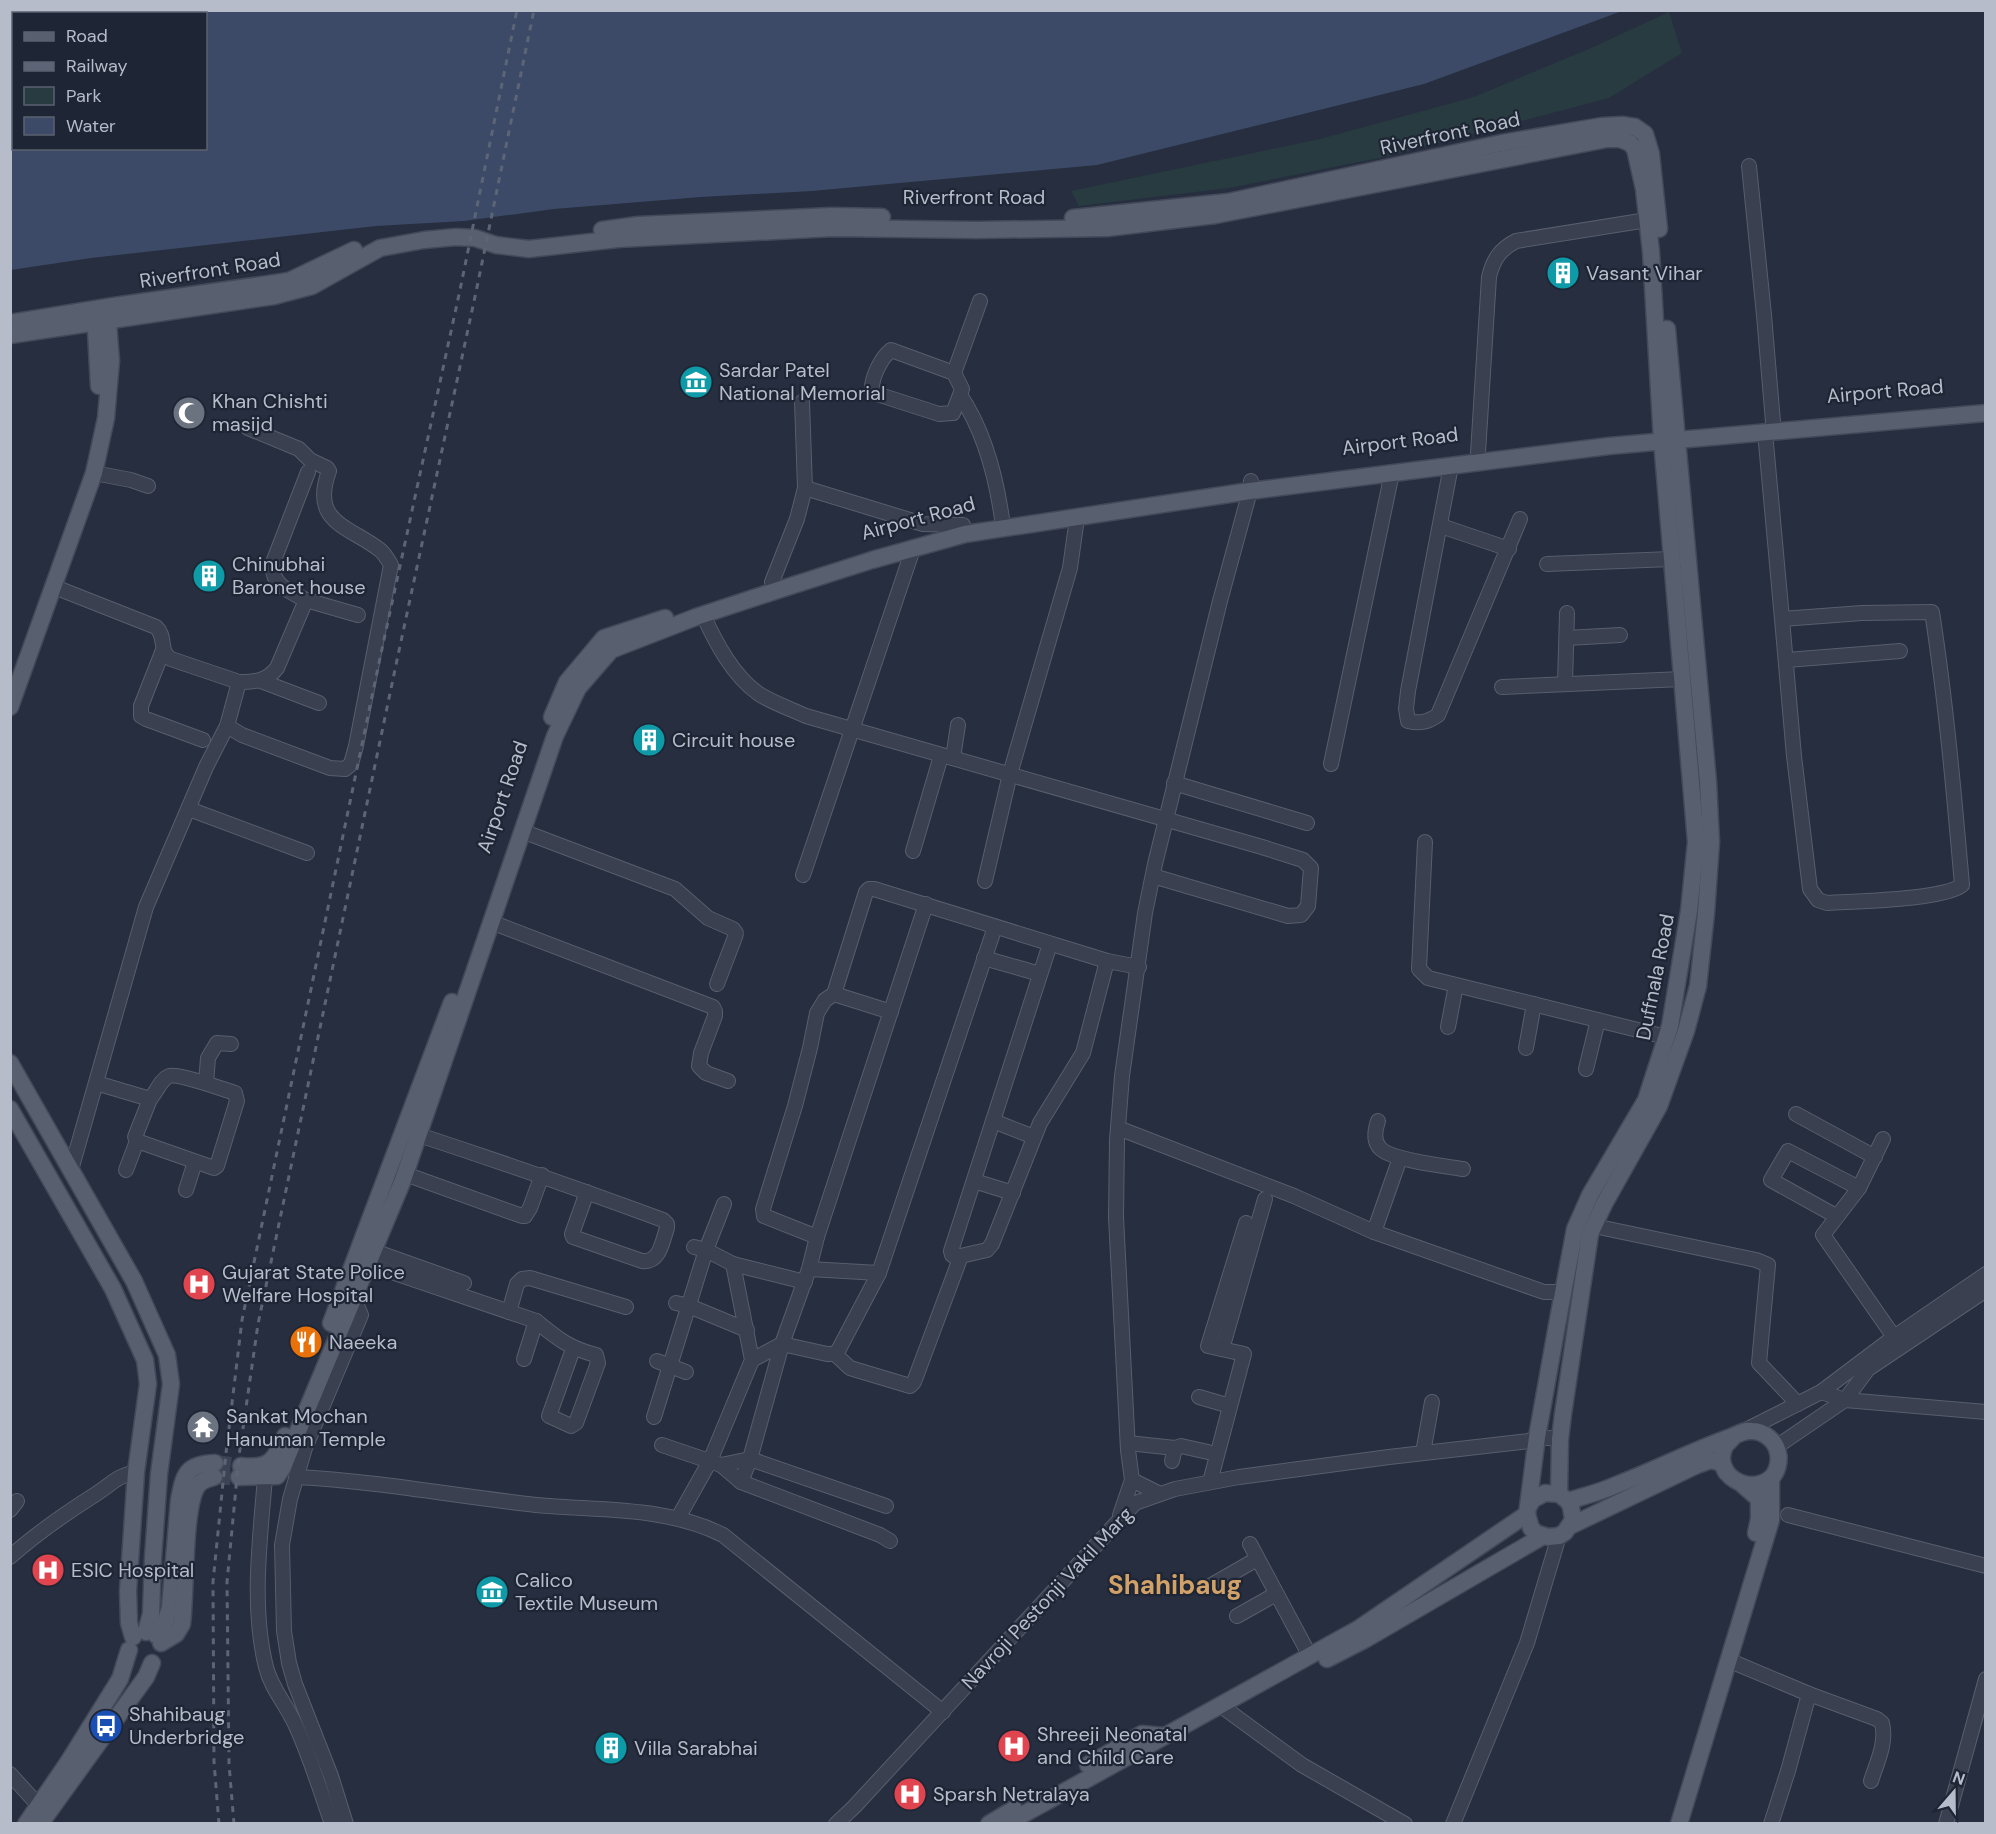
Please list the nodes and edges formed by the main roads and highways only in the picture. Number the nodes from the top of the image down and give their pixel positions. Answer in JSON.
{"nodes":[{"id":1,"x":101,"y":315,"type":"junction"},
{"id":2,"x":10,"y":323,"type":"edge"},
{"id":3,"x":10,"y":335,"type":"edge"},
{"id":4,"x":1986,"y":404,"type":"edge"},
{"id":5,"x":1986,"y":413,"type":"edge"},
{"id":6,"x":1769,"y":427,"type":"junction"},
{"id":7,"x":1669,"y":436,"type":"junction"},
{"id":8,"x":1251,"y":486,"type":"junction"},
{"id":9,"x":10,"y":682,"type":"edge"},
{"id":10,"x":10,"y":707,"type":"edge"},
{"id":11,"x":10,"y":1063,"type":"edge"},
{"id":12,"x":10,"y":1109,"type":"edge"},
{"id":13,"x":348,"y":1296,"type":"junction"},
{"id":14,"x":336,"y":1324,"type":"junction"},
{"id":15,"x":1739,"y":1434,"type":"junction"},
{"id":16,"x":214,"y":1470,"type":"tunnel mouth"},
{"id":17,"x":1726,"y":1473,"type":"junction"},
{"id":18,"x":1771,"y":1478,"type":"junction"},
{"id":19,"x":1743,"y":1485,"type":"junction"},
{"id":20,"x":1564,"y":1497,"type":"junction"},
{"id":21,"x":1528,"y":1510,"type":"junction"},
{"id":22,"x":1557,"y":1533,"type":"junction"},
{"id":23,"x":145,"y":1639,"type":"junction"},
{"id":24,"x":152,"y":1663,"type":"junction"},
{"id":25,"x":1224,"y":1708,"type":"junction"},
{"id":26,"x":1164,"y":1736,"type":"junction"},
{"id":27,"x":39,"y":1819,"type":"edge"},
{"id":28,"x":989,"y":1824,"type":"edge"},
{"id":29,"x":1006,"y":1824,"type":"edge"},
{"id":30,"x":1023,"y":1824,"type":"edge"},
{"id":31,"x":1669,"y":1824,"type":"edge"},
{"id":32,"x":1679,"y":1824,"type":"edge"}],
"edges":[{"from":1,"to":2,"type":"main road","name":"Riverfront Road"},
{"from":1,"to":3,"type":"main road","name":"Riverfront Road"},
{"from":1,"to":7,"type":"main road","name":"Riverfront Road"},
{"from":1,"to":7,"type":"main road","name":"Riverfront Road"},
{"from":1,"to":9,"type":"main road"},
{"from":1,"to":10,"type":"main road"},
{"from":4,"to":6,"type":"main road","name":"Airport Road"},
{"from":5,"to":6,"type":"main road","name":"Airport Road"},
{"from":6,"to":7,"type":"main road","name":"Airport Road"},
{"from":7,"to":8,"type":"main road","name":"Airport Road"},
{"from":7,"to":8,"type":"main road","name":"Airport Road"},
{"from":7,"to":20,"type":"main road"},
{"from":7,"to":21,"type":"main road","name":"Duffnala Road"},
{"from":8,"to":13,"type":"main road","name":"Airport Road"},
{"from":8,"to":13,"type":"main road","name":"Airport Road"},
{"from":11,"to":23,"type":"main road"},
{"from":12,"to":23,"type":"main road"},
{"from":13,"to":14,"type":"main road","name":"Airport Road"},
{"from":14,"to":14,"type":"main road"},
{"from":15,"to":17,"type":"main road"},
{"from":15,"to":18,"type":"main road"},
{"from":15,"to":20,"type":"main road"},
{"from":16,"to":23,"type":"main road"},
{"from":17,"to":19,"type":"main road"},
{"from":17,"to":22,"type":"main road"},
{"from":18,"to":19,"type":"main road"},
{"from":18,"to":32,"type":"main road"},
{"from":19,"to":31,"type":"main road"},
{"from":20,"to":21,"type":"main road"},
{"from":20,"to":22,"type":"main road"},
{"from":21,"to":22,"type":"main road"},
{"from":21,"to":25,"type":"main road"},
{"from":22,"to":25,"type":"main road"},
{"from":23,"to":24,"type":"main road"},
{"from":23,"to":24,"type":"main road"},
{"from":23,"to":27,"type":"main road"},
{"from":24,"to":27,"type":"main road"},
{"from":25,"to":26,"type":"main road"},
{"from":25,"to":30,"type":"main road"},
{"from":26,"to":28,"type":"main road"},
{"from":26,"to":29,"type":"main road"}]}
